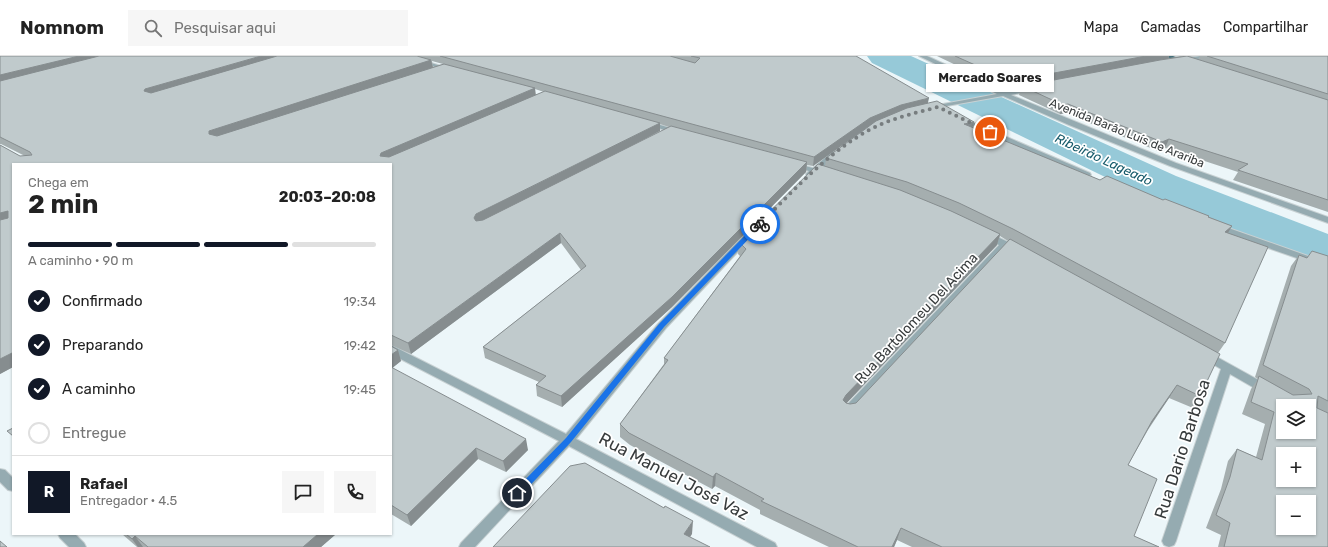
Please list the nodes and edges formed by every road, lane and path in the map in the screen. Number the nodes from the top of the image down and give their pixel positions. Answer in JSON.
{"nodes":[{"id":1,"x":402,"y":56,"type":"edge"},
{"id":2,"x":922,"y":56,"type":"edge"},
{"id":3,"x":1167,"y":56,"type":"edge"},
{"id":4,"x":1215,"y":56,"type":"edge"},
{"id":5,"x":414,"y":57,"type":"edge"},
{"id":6,"x":1178,"y":60,"type":"junction"},
{"id":7,"x":1163,"y":63,"type":"edge"},
{"id":8,"x":1199,"y":67,"type":"edge"},
{"id":9,"x":444,"y":68,"type":"junction"},
{"id":10,"x":459,"y":72,"type":"edge"},
{"id":11,"x":429,"y":73,"type":"edge"},
{"id":12,"x":1040,"y":87,"type":"edge"},
{"id":13,"x":1003,"y":95,"type":"junction"},
{"id":14,"x":925,"y":100,"type":"edge"},
{"id":15,"x":938,"y":107,"type":"junction"},
{"id":16,"x":923,"y":111,"type":"edge"},
{"id":17,"x":642,"y":122,"type":"edge"},
{"id":18,"x":672,"y":130,"type":"junction"},
{"id":19,"x":687,"y":134,"type":"edge"},
{"id":20,"x":658,"y":137,"type":"edge"},
{"id":21,"x":841,"y":150,"type":"edge"},
{"id":22,"x":784,"y":162,"type":"edge"},
{"id":23,"x":814,"y":171,"type":"junction"},
{"id":24,"x":833,"y":176,"type":"edge"},
{"id":25,"x":1093,"y":177,"type":"edge"},
{"id":26,"x":803,"y":182,"type":"edge"},
{"id":27,"x":1328,"y":220,"type":"edge"},
{"id":28,"x":1208,"y":224,"type":"edge"},
{"id":29,"x":753,"y":230,"type":"edge"},
{"id":30,"x":978,"y":231,"type":"edge"},
{"id":31,"x":1005,"y":244,"type":"junction"},
{"id":32,"x":1026,"y":256,"type":"edge"},
{"id":33,"x":1328,"y":266,"type":"edge"},
{"id":34,"x":392,"y":350,"type":"edge"},
{"id":35,"x":1199,"y":352,"type":"edge"},
{"id":36,"x":1227,"y":367,"type":"junction"},
{"id":37,"x":1275,"y":394,"type":"edge"},
{"id":38,"x":848,"y":411,"type":"edge"},
{"id":39,"x":568,"y":440,"type":"junction"},
{"id":40,"x":0,"y":474,"type":"edge"},
{"id":41,"x":12,"y":485,"type":"edge"},
{"id":42,"x":66,"y":535,"type":"edge"},
{"id":43,"x":1169,"y":542,"type":"dead end"},
{"id":44,"x":79,"y":547,"type":"edge"},
{"id":45,"x":466,"y":547,"type":"edge"},
{"id":46,"x":770,"y":547,"type":"edge"}],
"edges":[{"from":1,"to":5,"type":"street"},
{"from":2,"to":13,"type":"street","name":"Avenida Barão Luís de Arariba"},
{"from":3,"to":6,"type":"main road"},
{"from":4,"to":6,"type":"street"},
{"from":5,"to":9,"type":"street"},
{"from":6,"to":7,"type":"street"},
{"from":6,"to":8,"type":"main road"},
{"from":9,"to":10,"type":"street"},
{"from":9,"to":11,"type":"street"},
{"from":12,"to":13,"type":"street"},
{"from":13,"to":15,"type":"street"},
{"from":13,"to":27,"type":"street","name":"Avenida Barão Luís de Arariba"},
{"from":14,"to":15,"type":"street"},
{"from":15,"to":16,"type":"street"},
{"from":15,"to":25,"type":"street"},
{"from":17,"to":18,"type":"street"},
{"from":18,"to":19,"type":"street"},
{"from":18,"to":20,"type":"street"},
{"from":21,"to":23,"type":"street"},
{"from":22,"to":23,"type":"street"},
{"from":23,"to":24,"type":"street"},
{"from":23,"to":26,"type":"street"},
{"from":28,"to":33,"type":"street"},
{"from":29,"to":39,"type":"street"},
{"from":30,"to":31,"type":"street"},
{"from":31,"to":32,"type":"street"},
{"from":31,"to":38,"type":"street","name":"Rua Bartolomeu Del Acima"},
{"from":34,"to":39,"type":"street","name":"Rua Manuel José Vaz"},
{"from":35,"to":36,"type":"street"},
{"from":36,"to":37,"type":"street"},
{"from":36,"to":43,"type":"street","name":"Rua Dario Barbosa"},
{"from":39,"to":45,"type":"street"},
{"from":39,"to":46,"type":"street","name":"Rua Manuel José Vaz"},
{"from":40,"to":41,"type":"street"},
{"from":42,"to":44,"type":"street"}]}
